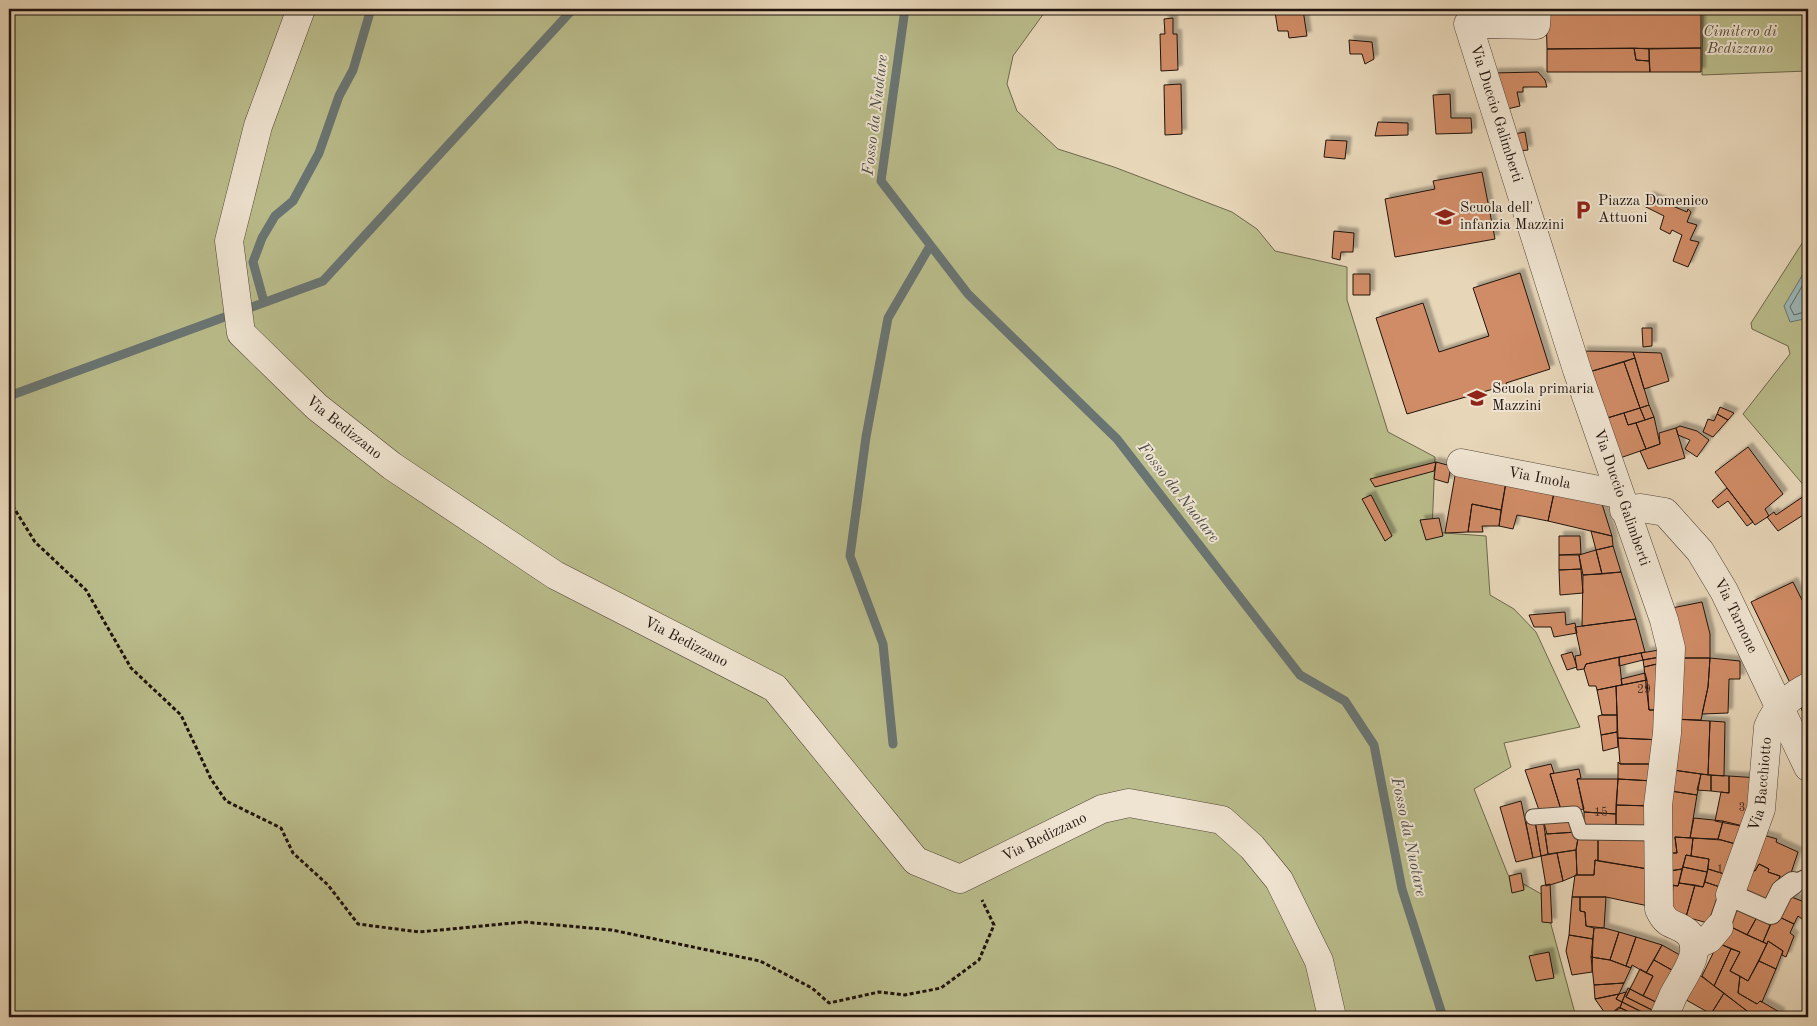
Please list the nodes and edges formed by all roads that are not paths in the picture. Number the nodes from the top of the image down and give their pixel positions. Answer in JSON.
{"nodes":[{"id":1,"x":301,"y":9,"type":"edge"},
{"id":2,"x":1537,"y":9,"type":"edge"},
{"id":3,"x":1460,"y":463,"type":"dead end"},
{"id":4,"x":1622,"y":502,"type":"junction"},
{"id":5,"x":1808,"y":687,"type":"edge"},
{"id":6,"x":1780,"y":709,"type":"junction"},
{"id":7,"x":1808,"y":767,"type":"edge"},
{"id":8,"x":1533,"y":818,"type":"dead end"},
{"id":9,"x":1657,"y":833,"type":"junction"},
{"id":10,"x":1801,"y":880,"type":"edge"},
{"id":11,"x":1730,"y":895,"type":"junction"},
{"id":12,"x":1719,"y":927,"type":"joint"},
{"id":13,"x":1692,"y":957,"type":"junction"},
{"id":14,"x":1332,"y":1017,"type":"edge"},
{"id":15,"x":1664,"y":1017,"type":"edge"}],
"edges":[{"from":1,"to":14,"type":"street","name":"Via Bedizzano"},
{"from":2,"to":4,"type":"street","name":"Via Duccio Galimberti"},
{"from":3,"to":4,"type":"street","name":"Via Imola"},
{"from":4,"to":6,"type":"street","name":"Via Tarnone"},
{"from":4,"to":9,"type":"street","name":"Via Duccio Galimberti"},
{"from":5,"to":6,"type":"street","name":"Via Bacchiotto"},
{"from":6,"to":7,"type":"street","name":"Via Tarnone"},
{"from":6,"to":11,"type":"street","name":"Via Bacchiotto"},
{"from":8,"to":9,"type":"lane"},
{"from":9,"to":13,"type":"street","name":"Via Duccio Galimberti"},
{"from":10,"to":11,"type":"street"},
{"from":11,"to":12,"type":"street","name":"Via Bacchiotto"},
{"from":12,"to":13,"type":"street"},
{"from":13,"to":15,"type":"street"}]}
